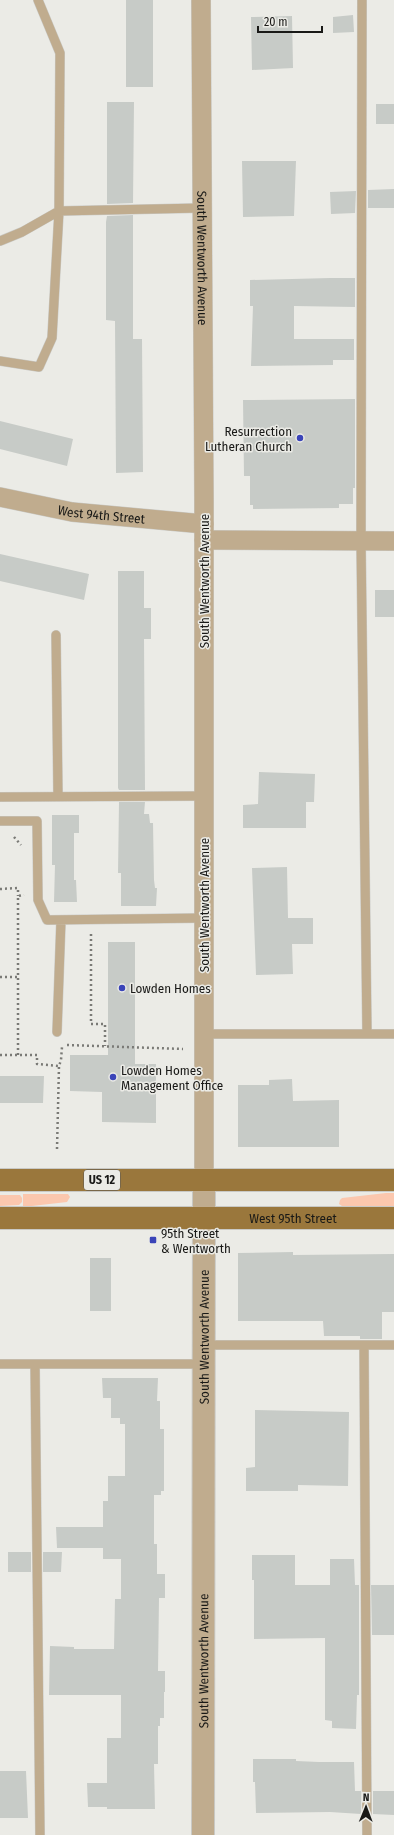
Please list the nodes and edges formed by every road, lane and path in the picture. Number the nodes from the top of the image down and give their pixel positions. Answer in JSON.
{"nodes":[{"id":1,"x":38,"y":0,"type":"edge"},
{"id":2,"x":201,"y":0,"type":"edge"},
{"id":3,"x":362,"y":0,"type":"edge"},
{"id":4,"x":201,"y":208,"type":"junction"},
{"id":5,"x":59,"y":211,"type":"junction"},
{"id":6,"x":0,"y":241,"type":"edge"},
{"id":7,"x":0,"y":361,"type":"edge"},
{"id":8,"x":0,"y":497,"type":"edge"},
{"id":9,"x":204,"y":532,"type":"junction"},
{"id":10,"x":361,"y":541,"type":"junction"},
{"id":11,"x":394,"y":541,"type":"edge"},
{"id":12,"x":56,"y":635,"type":"dead end"},
{"id":13,"x":58,"y":796,"type":"junction"},
{"id":14,"x":203,"y":796,"type":"junction"},
{"id":15,"x":0,"y":797,"type":"edge"},
{"id":16,"x":0,"y":821,"type":"edge"},
{"id":17,"x":7,"y":836,"type":"dead end"},
{"id":18,"x":22,"y":846,"type":"dead end"},
{"id":19,"x":0,"y":888,"type":"edge"},
{"id":20,"x":28,"y":895,"type":"dead end"},
{"id":21,"x":18,"y":896,"type":"junction"},
{"id":22,"x":204,"y":918,"type":"junction"},
{"id":23,"x":61,"y":920,"type":"junction"},
{"id":24,"x":90,"y":920,"type":"junction"},
{"id":25,"x":0,"y":977,"type":"edge"},
{"id":26,"x":18,"y":977,"type":"junction"},
{"id":27,"x":58,"y":1032,"type":"dead end"},
{"id":28,"x":204,"y":1034,"type":"junction"},
{"id":29,"x":367,"y":1034,"type":"junction"},
{"id":30,"x":394,"y":1034,"type":"edge"},
{"id":31,"x":105,"y":1046,"type":"junction"},
{"id":32,"x":186,"y":1049,"type":"dead end"},
{"id":33,"x":0,"y":1055,"type":"edge"},
{"id":34,"x":18,"y":1055,"type":"junction"},
{"id":35,"x":59,"y":1066,"type":"junction"},
{"id":36,"x":57,"y":1149,"type":"dead end"},
{"id":37,"x":0,"y":1180,"type":"edge"},
{"id":38,"x":204,"y":1180,"type":"junction"},
{"id":39,"x":394,"y":1180,"type":"edge"},
{"id":40,"x":0,"y":1218,"type":"edge"},
{"id":41,"x":394,"y":1218,"type":"edge"},
{"id":42,"x":204,"y":1219,"type":"junction"},
{"id":43,"x":364,"y":1345,"type":"junction"},
{"id":44,"x":394,"y":1345,"type":"edge"},
{"id":45,"x":204,"y":1354,"type":"junction"},
{"id":46,"x":0,"y":1364,"type":"edge"},
{"id":47,"x":35,"y":1364,"type":"junction"},
{"id":48,"x":40,"y":1835,"type":"edge"},
{"id":49,"x":203,"y":1835,"type":"edge"},
{"id":50,"x":367,"y":1835,"type":"edge"}],
"edges":[{"from":1,"to":5,"type":"lane"},
{"from":2,"to":4,"type":"street","name":"South Wentworth Avenue"},
{"from":3,"to":10,"type":"lane"},
{"from":4,"to":5,"type":"lane"},
{"from":4,"to":9,"type":"street","name":"South Wentworth Avenue"},
{"from":5,"to":6,"type":"lane"},
{"from":5,"to":7,"type":"lane"},
{"from":8,"to":9,"type":"street","name":"West 94th Street"},
{"from":9,"to":10,"type":"street","name":"West 94th Street"},
{"from":9,"to":14,"type":"street","name":"South Wentworth Avenue"},
{"from":10,"to":11,"type":"street","name":"West 94th Street"},
{"from":10,"to":29,"type":"lane"},
{"from":12,"to":13,"type":"lane"},
{"from":13,"to":14,"type":"lane"},
{"from":13,"to":15,"type":"lane"},
{"from":14,"to":22,"type":"street","name":"South Wentworth Avenue"},
{"from":16,"to":23,"type":"lane"},
{"from":17,"to":18,"type":"path"},
{"from":19,"to":21,"type":"path"},
{"from":20,"to":21,"type":"path"},
{"from":21,"to":26,"type":"path"},
{"from":22,"to":24,"type":"lane"},
{"from":22,"to":28,"type":"street","name":"South Wentworth Avenue"},
{"from":23,"to":24,"type":"lane"},
{"from":23,"to":27,"type":"lane"},
{"from":24,"to":31,"type":"path"},
{"from":25,"to":26,"type":"path"},
{"from":26,"to":34,"type":"path"},
{"from":28,"to":29,"type":"lane"},
{"from":28,"to":38,"type":"street","name":"South Wentworth Avenue"},
{"from":29,"to":30,"type":"lane"},
{"from":31,"to":32,"type":"path"},
{"from":31,"to":35,"type":"path"},
{"from":33,"to":34,"type":"path"},
{"from":34,"to":35,"type":"path"},
{"from":35,"to":36,"type":"path"},
{"from":37,"to":38,"type":"main road","number":"US 12"},
{"from":38,"to":39,"type":"main road","number":"US 12"},
{"from":38,"to":42,"type":"street","name":"South Wentworth Avenue"},
{"from":40,"to":42,"type":"main road","name":"West 95th Street"},
{"from":41,"to":42,"type":"main road","name":"West 95th Street"},
{"from":42,"to":45,"type":"street","name":"South Wentworth Avenue"},
{"from":43,"to":44,"type":"lane"},
{"from":43,"to":45,"type":"lane"},
{"from":43,"to":50,"type":"lane"},
{"from":45,"to":47,"type":"lane"},
{"from":45,"to":49,"type":"street","name":"South Wentworth Avenue"},
{"from":46,"to":47,"type":"lane"},
{"from":47,"to":48,"type":"lane"}]}
